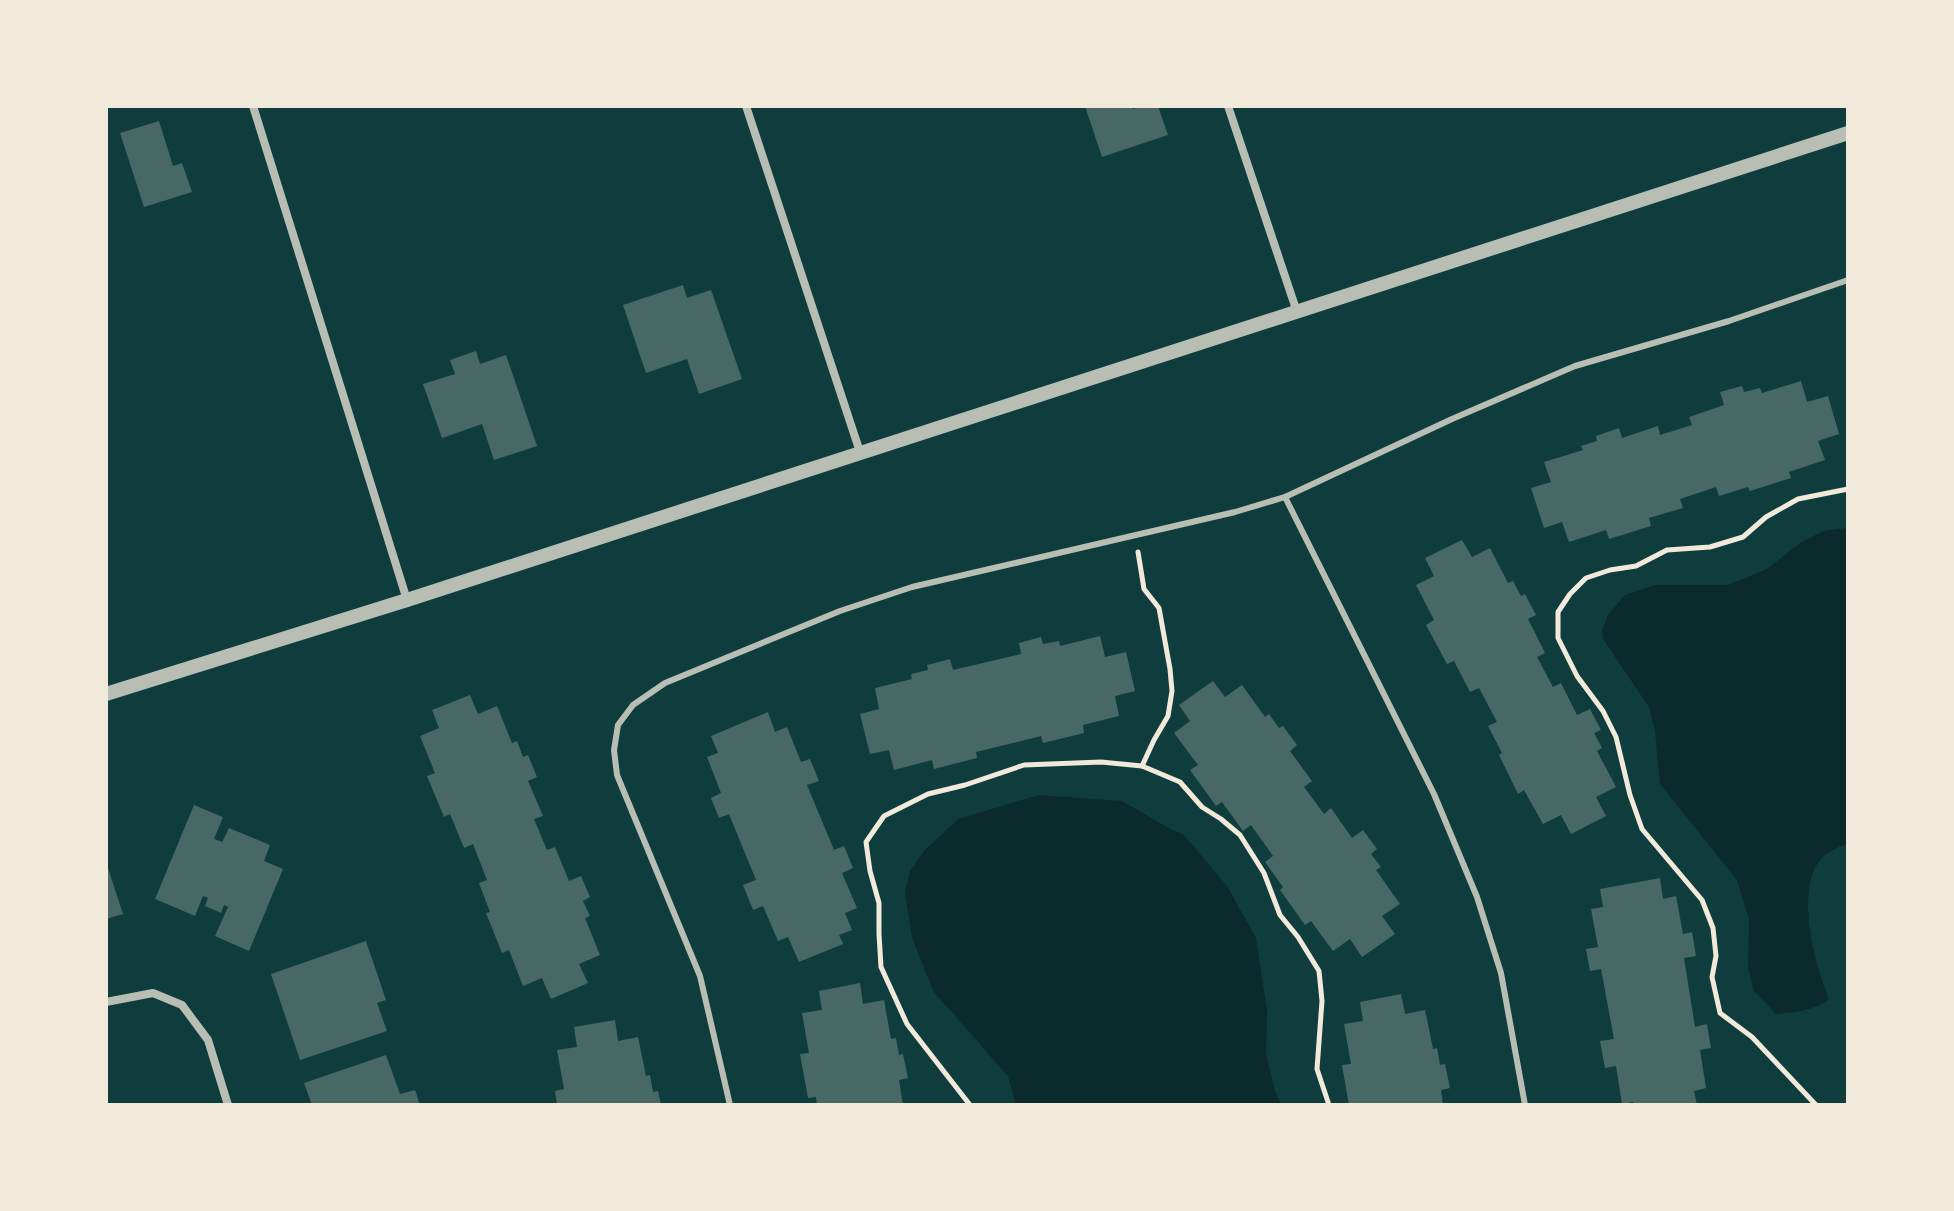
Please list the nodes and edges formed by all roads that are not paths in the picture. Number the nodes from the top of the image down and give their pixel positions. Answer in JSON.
{"nodes":[{"id":1,"x":253,"y":106,"type":"edge"},
{"id":2,"x":746,"y":106,"type":"edge"},
{"id":3,"x":1228,"y":106,"type":"edge"},
{"id":4,"x":1848,"y":133,"type":"edge"},
{"id":5,"x":1848,"y":280,"type":"edge"},
{"id":6,"x":1297,"y":312,"type":"junction"},
{"id":7,"x":860,"y":452,"type":"junction"},
{"id":8,"x":1285,"y":497,"type":"junction"},
{"id":9,"x":407,"y":600,"type":"junction"},
{"id":10,"x":106,"y":694,"type":"edge"},
{"id":11,"x":106,"y":1002,"type":"edge"},
{"id":12,"x":228,"y":1105,"type":"edge"},
{"id":13,"x":730,"y":1105,"type":"edge"},
{"id":14,"x":1525,"y":1105,"type":"edge"}],
"edges":[{"from":1,"to":9,"type":"street"},
{"from":2,"to":7,"type":"street"},
{"from":3,"to":6,"type":"street"},
{"from":4,"to":6,"type":"street"},
{"from":5,"to":8,"type":"lane"},
{"from":6,"to":7,"type":"street"},
{"from":7,"to":9,"type":"street"},
{"from":8,"to":13,"type":"lane"},
{"from":8,"to":14,"type":"lane"},
{"from":9,"to":10,"type":"street"},
{"from":11,"to":12,"type":"street"}]}
